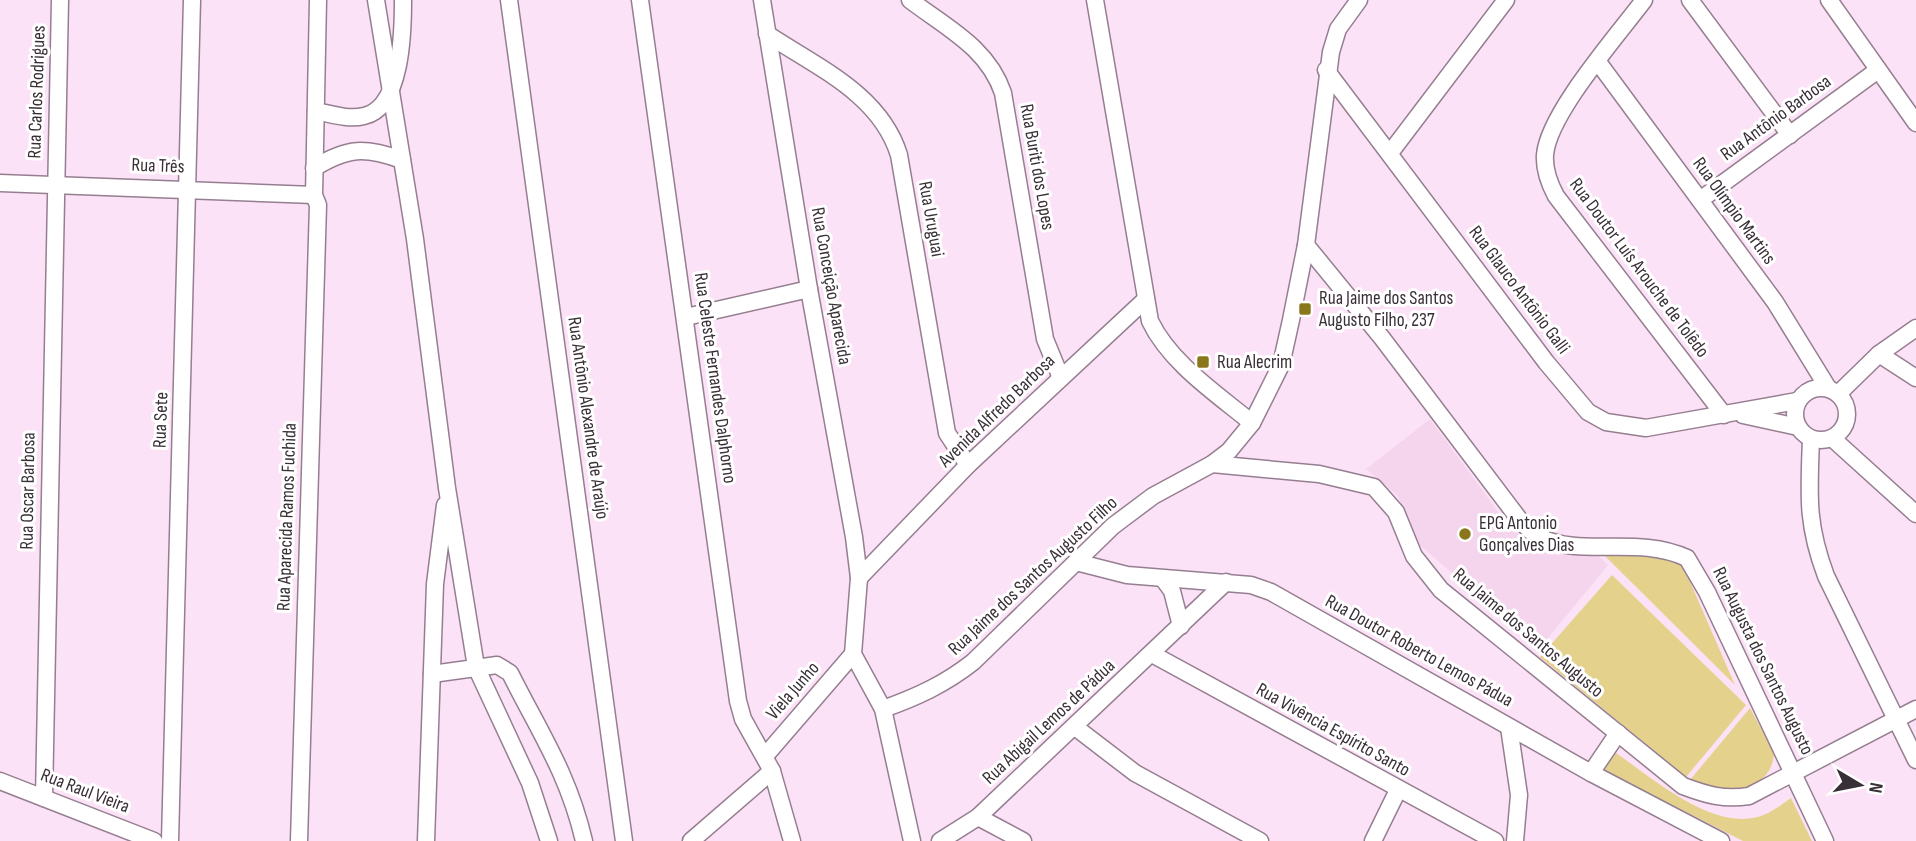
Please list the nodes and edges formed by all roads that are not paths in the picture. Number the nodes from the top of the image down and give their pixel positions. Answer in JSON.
{"nodes":[{"id":1,"x":60,"y":0,"type":"edge"},
{"id":2,"x":192,"y":0,"type":"edge"},
{"id":3,"x":318,"y":0,"type":"edge"},
{"id":4,"x":376,"y":0,"type":"edge"},
{"id":5,"x":403,"y":0,"type":"edge"},
{"id":6,"x":509,"y":0,"type":"edge"},
{"id":7,"x":640,"y":0,"type":"edge"},
{"id":8,"x":762,"y":0,"type":"edge"},
{"id":9,"x":910,"y":0,"type":"edge"},
{"id":10,"x":1095,"y":0,"type":"edge"},
{"id":11,"x":1359,"y":0,"type":"edge"},
{"id":12,"x":1506,"y":0,"type":"edge"},
{"id":13,"x":1644,"y":0,"type":"edge"},
{"id":14,"x":1690,"y":0,"type":"edge"},
{"id":15,"x":1829,"y":0,"type":"edge"},
{"id":16,"x":767,"y":34,"type":"junction"},
{"id":17,"x":1598,"y":62,"type":"junction"},
{"id":18,"x":1326,"y":70,"type":"junction"},
{"id":19,"x":1878,"y":70,"type":"junction"},
{"id":20,"x":392,"y":88,"type":"junction"},
{"id":21,"x":316,"y":111,"type":"junction"},
{"id":22,"x":1916,"y":122,"type":"edge"},
{"id":23,"x":1790,"y":135,"type":"junction"},
{"id":24,"x":1390,"y":153,"type":"junction"},
{"id":25,"x":402,"y":160,"type":"junction"},
{"id":26,"x":314,"y":168,"type":"junction"},
{"id":27,"x":0,"y":183,"type":"edge"},
{"id":28,"x":55,"y":184,"type":"junction"},
{"id":29,"x":188,"y":188,"type":"junction"},
{"id":30,"x":314,"y":195,"type":"junction"},
{"id":31,"x":1699,"y":200,"type":"junction"},
{"id":32,"x":1306,"y":245,"type":"junction"},
{"id":33,"x":809,"y":289,"type":"junction"},
{"id":34,"x":1146,"y":299,"type":"junction"},
{"id":35,"x":686,"y":317,"type":"junction"},
{"id":36,"x":1916,"y":328,"type":"edge"},
{"id":37,"x":1879,"y":354,"type":"junction"},
{"id":38,"x":1916,"y":378,"type":"edge"},
{"id":39,"x":1061,"y":379,"type":"junction"},
{"id":40,"x":1833,"y":391,"type":"junction"},
{"id":41,"x":1797,"y":401,"type":"junction"},
{"id":42,"x":1731,"y":414,"type":"junction"},
{"id":43,"x":1252,"y":423,"type":"junction"},
{"id":44,"x":1798,"y":427,"type":"junction"},
{"id":45,"x":1832,"y":438,"type":"junction"},
{"id":46,"x":1811,"y":439,"type":"junction"},
{"id":47,"x":1212,"y":464,"type":"junction"},
{"id":48,"x":968,"y":466,"type":"junction"},
{"id":49,"x":447,"y":488,"type":"junction"},
{"id":50,"x":1916,"y":514,"type":"edge"},
{"id":51,"x":1076,"y":562,"type":"junction"},
{"id":52,"x":859,"y":578,"type":"junction"},
{"id":53,"x":1164,"y":580,"type":"junction"},
{"id":54,"x":1226,"y":583,"type":"junction"},
{"id":55,"x":1181,"y":626,"type":"junction"},
{"id":56,"x":853,"y":654,"type":"junction"},
{"id":57,"x":1152,"y":654,"type":"junction"},
{"id":58,"x":476,"y":667,"type":"junction"},
{"id":59,"x":432,"y":674,"type":"junction"},
{"id":60,"x":883,"y":709,"type":"junction"},
{"id":61,"x":1916,"y":709,"type":"edge"},
{"id":62,"x":1896,"y":719,"type":"junction"},
{"id":63,"x":1075,"y":727,"type":"junction"},
{"id":64,"x":1509,"y":727,"type":"junction"},
{"id":65,"x":1618,"y":733,"type":"junction"},
{"id":66,"x":765,"y":755,"type":"junction"},
{"id":67,"x":1916,"y":760,"type":"edge"},
{"id":68,"x":772,"y":771,"type":"junction"},
{"id":69,"x":1591,"y":773,"type":"junction"},
{"id":70,"x":1787,"y":775,"type":"junction"},
{"id":71,"x":0,"y":780,"type":"edge"},
{"id":72,"x":1398,"y":790,"type":"junction"},
{"id":73,"x":44,"y":798,"type":"junction"},
{"id":74,"x":978,"y":817,"type":"junction"},
{"id":75,"x":694,"y":837,"type":"edge"},
{"id":76,"x":155,"y":841,"type":"edge"},
{"id":77,"x":170,"y":841,"type":"edge"},
{"id":78,"x":299,"y":841,"type":"edge"},
{"id":79,"x":426,"y":841,"type":"edge"},
{"id":80,"x":548,"y":841,"type":"edge"},
{"id":81,"x":584,"y":841,"type":"edge"},
{"id":82,"x":624,"y":841,"type":"edge"},
{"id":83,"x":792,"y":841,"type":"edge"},
{"id":84,"x":912,"y":841,"type":"edge"},
{"id":85,"x":940,"y":841,"type":"edge"},
{"id":86,"x":1023,"y":841,"type":"edge"},
{"id":87,"x":1260,"y":841,"type":"edge"},
{"id":88,"x":1373,"y":841,"type":"edge"},
{"id":89,"x":1495,"y":841,"type":"edge"},
{"id":90,"x":1516,"y":841,"type":"edge"},
{"id":91,"x":1721,"y":841,"type":"edge"},
{"id":92,"x":1825,"y":841,"type":"edge"}],
"edges":[{"from":1,"to":28,"type":"street","name":"Rua Carlos Rodrigues"},
{"from":2,"to":29,"type":"street","name":"Rua Sete"},
{"from":3,"to":21,"type":"street","name":"Rua Aparecida Ramos Fuchida"},
{"from":4,"to":20,"type":"street"},
{"from":5,"to":20,"type":"street"},
{"from":6,"to":82,"type":"street","name":"Rua Antônio Alexandre de Araújo"},
{"from":7,"to":35,"type":"street","name":"Rua Celeste Fernandes Dalphorno"},
{"from":8,"to":16,"type":"street","name":"Rua Conceição Aparecida"},
{"from":9,"to":39,"type":"street","name":"Rua Buriti dos Lopes"},
{"from":10,"to":34,"type":"street"},
{"from":11,"to":18,"type":"street","name":"Rua Jaime dos Santos Augusto Filho"},
{"from":12,"to":24,"type":"street"},
{"from":13,"to":17,"type":"street","name":"Rua Doutor Luís Arouche de Tolêdo"},
{"from":14,"to":23,"type":"street"},
{"from":15,"to":19,"type":"street"},
{"from":16,"to":33,"type":"street","name":"Rua Conceição Aparecida"},
{"from":16,"to":48,"type":"street","name":"Rua Uruguai"},
{"from":17,"to":31,"type":"street","name":"Rua Olímpio Martins"},
{"from":17,"to":42,"type":"street","name":"Rua Doutor Luís Arouche de Tolêdo"},
{"from":18,"to":24,"type":"street","name":"Rua Glauco Antônio Galli"},
{"from":18,"to":32,"type":"street","name":"Rua Jaime dos Santos Augusto Filho"},
{"from":19,"to":22,"type":"street"},
{"from":19,"to":23,"type":"street","name":"Rua Antônio Barbosa"},
{"from":20,"to":21,"type":"street"},
{"from":20,"to":25,"type":"street"},
{"from":21,"to":26,"type":"street","name":"Rua Aparecida Ramos Fuchida"},
{"from":23,"to":31,"type":"street","name":"Rua Antônio Barbosa"},
{"from":24,"to":42,"type":"street","name":"Rua Glauco Antônio Galli"},
{"from":25,"to":26,"type":"street"},
{"from":25,"to":49,"type":"street"},
{"from":26,"to":30,"type":"street","name":"Rua Aparecida Ramos Fuchida"},
{"from":27,"to":28,"type":"street","name":"Rua Três"},
{"from":28,"to":29,"type":"street","name":"Rua Três"},
{"from":28,"to":73,"type":"street","name":"Rua Oscar Barbosa"},
{"from":29,"to":30,"type":"street","name":"Rua Três"},
{"from":29,"to":77,"type":"street","name":"Rua Sete"},
{"from":30,"to":78,"type":"street","name":"Rua Aparecida Ramos Fuchida"},
{"from":31,"to":40,"type":"street","name":"Rua Olímpio Martins"},
{"from":32,"to":43,"type":"street","name":"Rua Jaime dos Santos Augusto Filho"},
{"from":32,"to":70,"type":"street","name":"Rua Augusta dos Santos Augusto"},
{"from":33,"to":35,"type":"street"},
{"from":33,"to":52,"type":"street","name":"Rua Conceição Aparecida"},
{"from":34,"to":39,"type":"street","name":"Avenida Alfredo Barbosa"},
{"from":34,"to":43,"type":"street"},
{"from":35,"to":66,"type":"street","name":"Rua Celeste Fernandes Dalphorno"},
{"from":36,"to":37,"type":"street"},
{"from":37,"to":38,"type":"street"},
{"from":37,"to":40,"type":"street"},
{"from":39,"to":48,"type":"street","name":"Avenida Alfredo Barbosa"},
{"from":40,"to":41,"type":"street"},
{"from":40,"to":45,"type":"street"},
{"from":41,"to":42,"type":"street","name":"Rua Glauco Antônio Galli"},
{"from":41,"to":44,"type":"street"},
{"from":42,"to":44,"type":"street","name":"Rua Glauco Antônio Galli"},
{"from":43,"to":47,"type":"street","name":"Rua Jaime dos Santos Augusto Filho"},
{"from":44,"to":46,"type":"street"},
{"from":45,"to":46,"type":"street"},
{"from":45,"to":50,"type":"street"},
{"from":46,"to":62,"type":"street"},
{"from":47,"to":51,"type":"street","name":"Rua Jaime dos Santos Augusto Filho"},
{"from":47,"to":65,"type":"street","name":"Rua Jaime dos Santos Augusto"},
{"from":48,"to":52,"type":"street","name":"Avenida Alfredo Barbosa"},
{"from":49,"to":58,"type":"street"},
{"from":49,"to":59,"type":"street"},
{"from":51,"to":53,"type":"street","name":"Rua Doutor Roberto Lemos Pádua"},
{"from":51,"to":60,"type":"street","name":"Rua Jaime dos Santos Augusto Filho"},
{"from":52,"to":56,"type":"street"},
{"from":53,"to":54,"type":"street","name":"Rua Doutor Roberto Lemos Pádua"},
{"from":53,"to":55,"type":"street"},
{"from":54,"to":55,"type":"street","name":"Rua Abigail Lemos de Pádua"},
{"from":54,"to":64,"type":"street","name":"Rua Doutor Roberto Lemos Pádua"},
{"from":55,"to":57,"type":"street","name":"Rua Abigail Lemos de Pádua"},
{"from":56,"to":60,"type":"street"},
{"from":56,"to":66,"type":"street","name":"Viela Junho"},
{"from":57,"to":63,"type":"street","name":"Rua Abigail Lemos de Pádua"},
{"from":57,"to":72,"type":"street","name":"Rua Vivência Espírito Santo"},
{"from":58,"to":59,"type":"street"},
{"from":58,"to":80,"type":"street"},
{"from":58,"to":81,"type":"street"},
{"from":59,"to":79,"type":"street"},
{"from":60,"to":84,"type":"street"},
{"from":61,"to":62,"type":"street","name":"Rua Jaime dos Santos Augusto"},
{"from":62,"to":67,"type":"street"},
{"from":62,"to":70,"type":"street","name":"Rua Jaime dos Santos Augusto"},
{"from":63,"to":74,"type":"street","name":"Rua Abigail Lemos de Pádua"},
{"from":63,"to":87,"type":"street"},
{"from":64,"to":69,"type":"street","name":"Rua Doutor Roberto Lemos Pádua"},
{"from":64,"to":90,"type":"street"},
{"from":65,"to":69,"type":"street"},
{"from":65,"to":70,"type":"street","name":"Rua Jaime dos Santos Augusto"},
{"from":66,"to":68,"type":"street","name":"Rua Celeste Fernandes Dalphorno"},
{"from":68,"to":75,"type":"street"},
{"from":68,"to":83,"type":"street","name":"Rua Celeste Fernandes Dalphorno"},
{"from":69,"to":91,"type":"street","name":"Rua Doutor Roberto Lemos Pádua"},
{"from":70,"to":92,"type":"street","name":"Rua Augusta dos Santos Augusto"},
{"from":71,"to":73,"type":"street","name":"Rua Raul Vieira"},
{"from":72,"to":88,"type":"street"},
{"from":72,"to":89,"type":"street","name":"Rua Vivência Espírito Santo"},
{"from":73,"to":76,"type":"street","name":"Rua Raul Vieira"},
{"from":74,"to":85,"type":"street","name":"Rua Abigail Lemos de Pádua"},
{"from":74,"to":86,"type":"street"}]}
